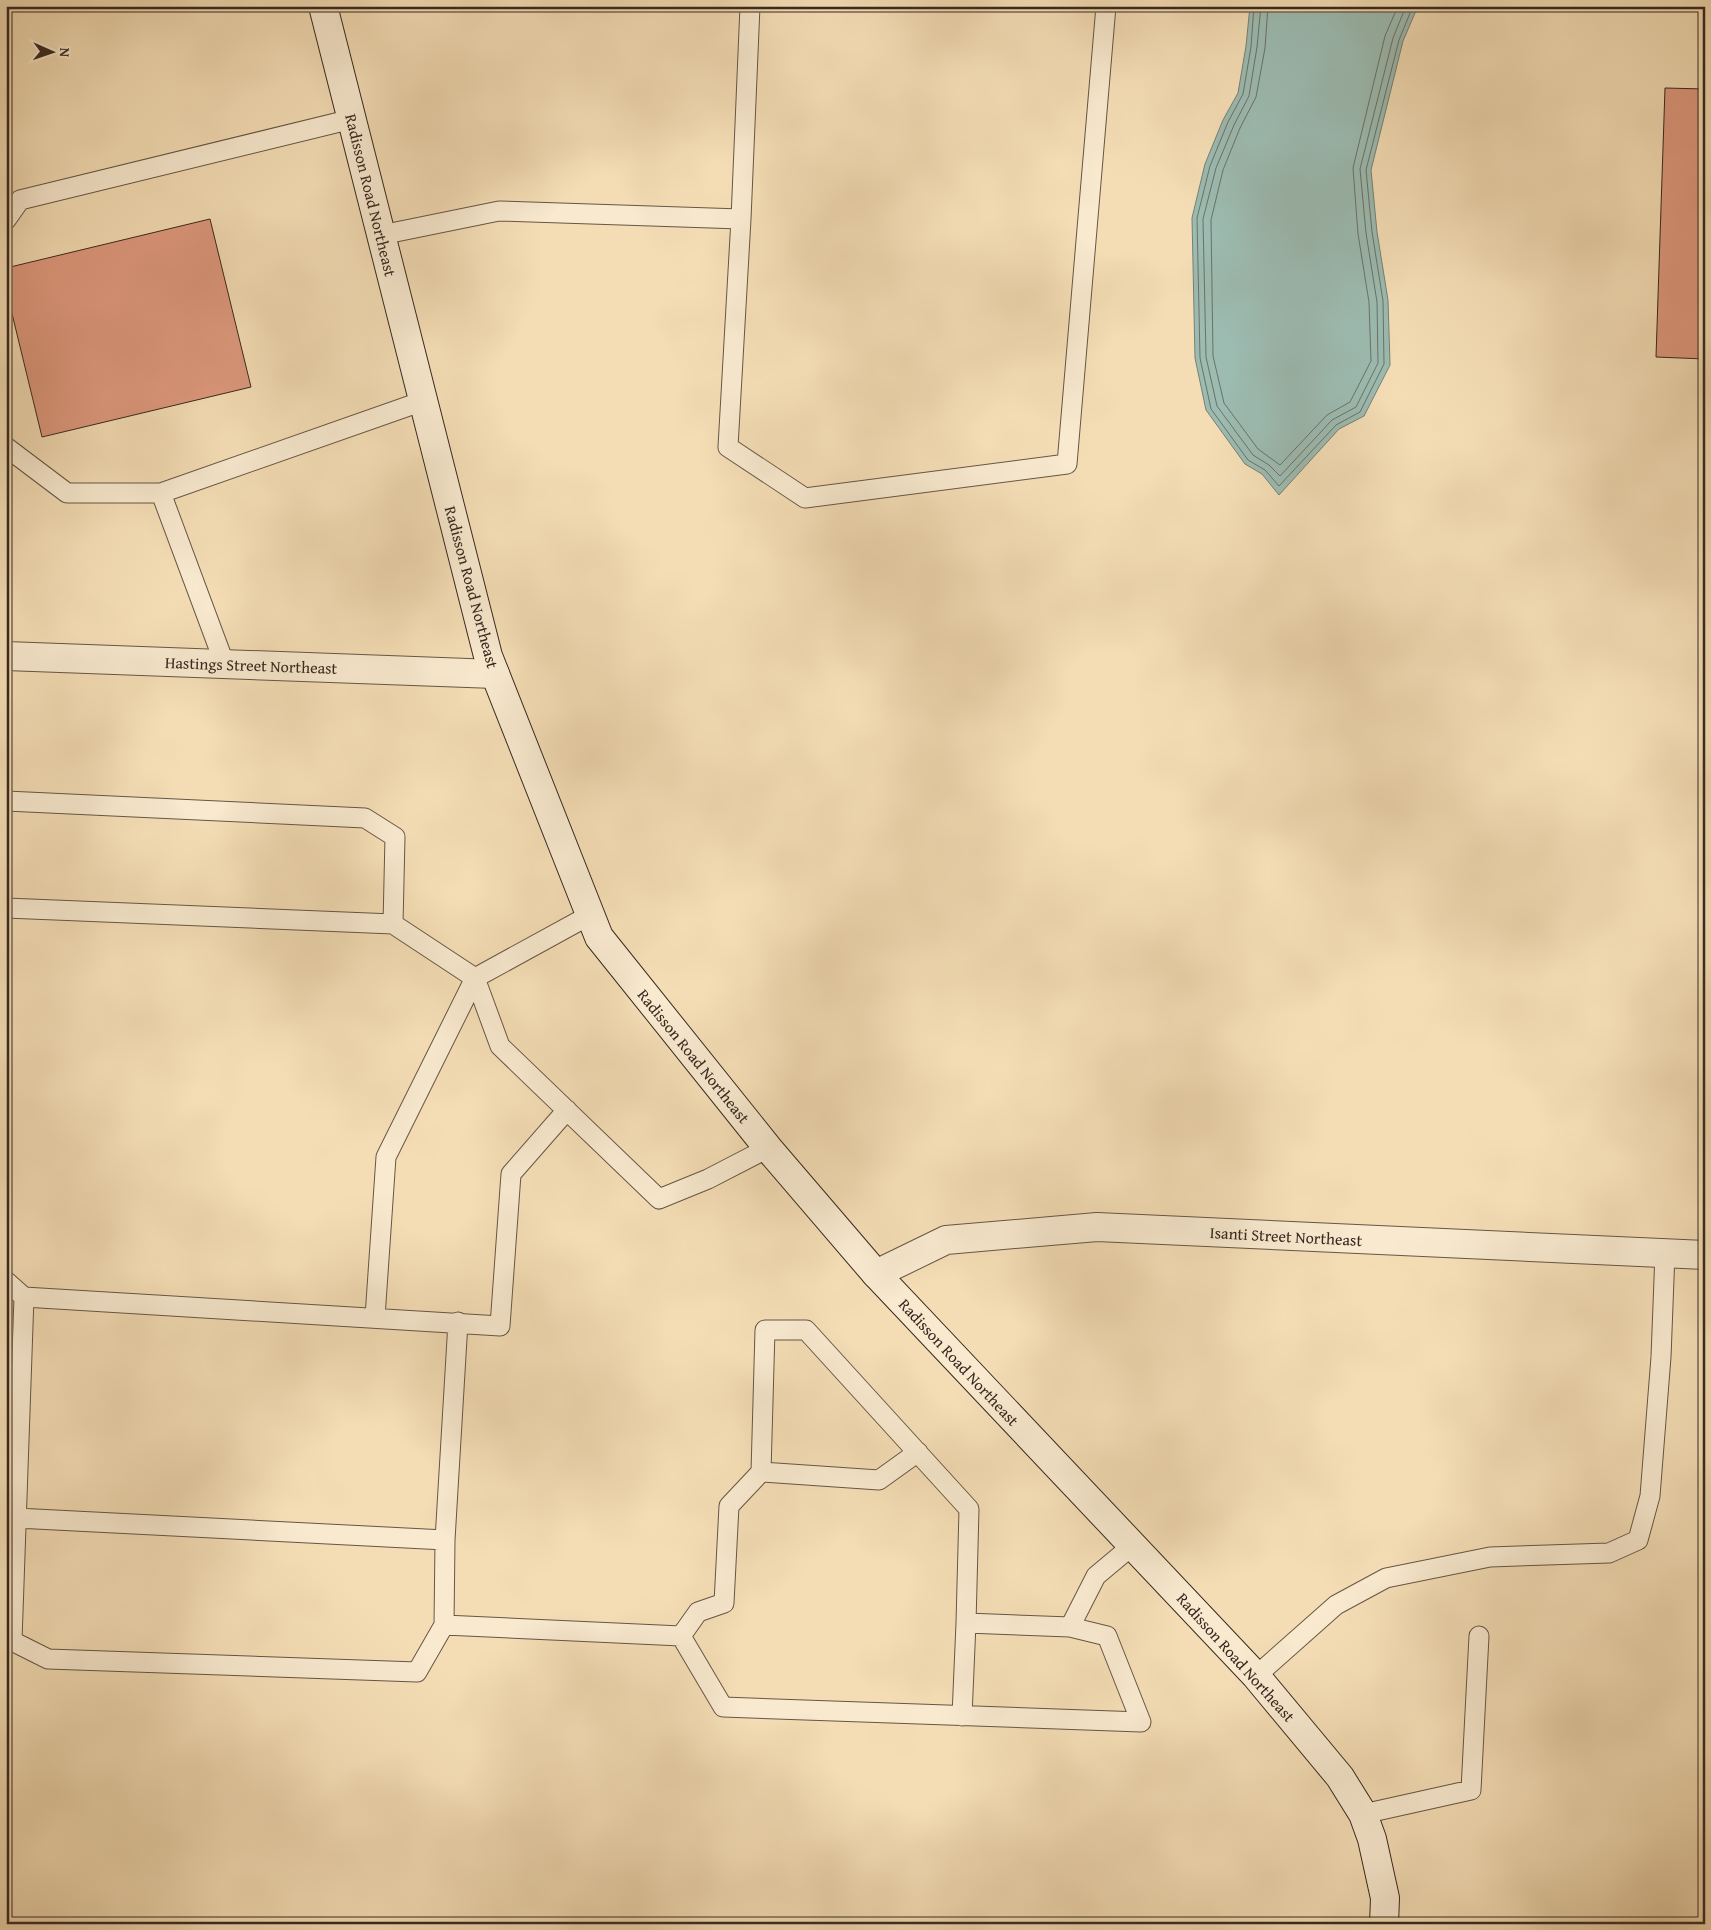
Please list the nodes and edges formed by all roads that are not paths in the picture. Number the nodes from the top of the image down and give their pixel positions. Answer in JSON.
{"nodes":[{"id":1,"x":323,"y":6,"type":"edge"},
{"id":2,"x":750,"y":6,"type":"edge"},
{"id":3,"x":1106,"y":6,"type":"edge"},
{"id":4,"x":352,"y":119,"type":"junction"},
{"id":5,"x":6,"y":220,"type":"edge"},
{"id":6,"x":741,"y":220,"type":"junction"},
{"id":7,"x":381,"y":235,"type":"junction"},
{"id":8,"x":423,"y":401,"type":"junction"},
{"id":9,"x":6,"y":447,"type":"edge"},
{"id":10,"x":161,"y":493,"type":"junction"},
{"id":11,"x":6,"y":656,"type":"edge"},
{"id":12,"x":225,"y":664,"type":"junction"},
{"id":13,"x":495,"y":674,"type":"junction"},
{"id":14,"x":6,"y":801,"type":"edge"},
{"id":15,"x":6,"y":908,"type":"edge"},
{"id":16,"x":590,"y":915,"type":"junction"},
{"id":17,"x":393,"y":924,"type":"junction"},
{"id":18,"x":475,"y":978,"type":"junction"},
{"id":19,"x":567,"y":1110,"type":"junction"},
{"id":20,"x":768,"y":1148,"type":"junction"},
{"id":21,"x":1665,"y":1253,"type":"junction"},
{"id":22,"x":1705,"y":1255,"type":"edge"},
{"id":23,"x":876,"y":1274,"type":"junction"},
{"id":24,"x":6,"y":1280,"type":"edge"},
{"id":25,"x":24,"y":1297,"type":"junction"},
{"id":26,"x":375,"y":1317,"type":"junction"},
{"id":27,"x":458,"y":1322,"type":"junction"},
{"id":28,"x":918,"y":1452,"type":"junction"},
{"id":29,"x":761,"y":1472,"type":"junction"},
{"id":30,"x":16,"y":1518,"type":"junction"},
{"id":31,"x":446,"y":1540,"type":"junction"},
{"id":32,"x":1133,"y":1545,"type":"junction"},
{"id":33,"x":966,"y":1623,"type":"junction"},
{"id":34,"x":444,"y":1625,"type":"junction"},
{"id":35,"x":1070,"y":1627,"type":"junction"},
{"id":36,"x":681,"y":1636,"type":"junction"},
{"id":37,"x":1479,"y":1636,"type":"dead end"},
{"id":38,"x":1256,"y":1676,"type":"junction"},
{"id":39,"x":962,"y":1716,"type":"junction"},
{"id":40,"x":1363,"y":1814,"type":"junction"},
{"id":41,"x":1384,"y":1924,"type":"edge"}],
"edges":[{"from":1,"to":4,"type":"street","name":"Radisson Road Northeast"},
{"from":2,"to":6,"type":"lane"},
{"from":3,"to":6,"type":"lane"},
{"from":4,"to":5,"type":"lane"},
{"from":4,"to":7,"type":"street","name":"Radisson Road Northeast"},
{"from":6,"to":7,"type":"lane"},
{"from":7,"to":8,"type":"street","name":"Radisson Road Northeast"},
{"from":8,"to":10,"type":"lane"},
{"from":8,"to":13,"type":"street","name":"Radisson Road Northeast"},
{"from":9,"to":10,"type":"lane"},
{"from":10,"to":12,"type":"lane"},
{"from":11,"to":12,"type":"street","name":"Hastings Street Northeast"},
{"from":12,"to":13,"type":"street","name":"Hastings Street Northeast"},
{"from":13,"to":16,"type":"street","name":"Radisson Road Northeast"},
{"from":14,"to":17,"type":"lane"},
{"from":15,"to":17,"type":"lane"},
{"from":16,"to":18,"type":"lane"},
{"from":16,"to":20,"type":"street","name":"Radisson Road Northeast"},
{"from":17,"to":18,"type":"lane"},
{"from":18,"to":19,"type":"lane"},
{"from":18,"to":26,"type":"lane"},
{"from":19,"to":20,"type":"lane"},
{"from":19,"to":27,"type":"lane"},
{"from":20,"to":23,"type":"street","name":"Radisson Road Northeast"},
{"from":21,"to":22,"type":"street","name":"Isanti Street Northeast"},
{"from":21,"to":23,"type":"street","name":"Isanti Street Northeast"},
{"from":21,"to":38,"type":"lane"},
{"from":23,"to":32,"type":"street","name":"Radisson Road Northeast"},
{"from":24,"to":25,"type":"lane"},
{"from":25,"to":26,"type":"lane"},
{"from":25,"to":30,"type":"lane"},
{"from":26,"to":27,"type":"lane"},
{"from":27,"to":31,"type":"lane"},
{"from":28,"to":29,"type":"lane"},
{"from":28,"to":29,"type":"lane"},
{"from":28,"to":33,"type":"lane"},
{"from":29,"to":36,"type":"lane"},
{"from":30,"to":31,"type":"lane"},
{"from":30,"to":34,"type":"lane"},
{"from":31,"to":34,"type":"lane"},
{"from":32,"to":35,"type":"lane"},
{"from":32,"to":38,"type":"street","name":"Radisson Road Northeast"},
{"from":33,"to":35,"type":"lane"},
{"from":33,"to":39,"type":"lane"},
{"from":34,"to":36,"type":"lane"},
{"from":35,"to":39,"type":"lane"},
{"from":36,"to":39,"type":"lane"},
{"from":37,"to":40,"type":"lane"},
{"from":38,"to":40,"type":"street","name":"Radisson Road Northeast"},
{"from":40,"to":41,"type":"street","name":"Radisson Road Northeast"}]}
